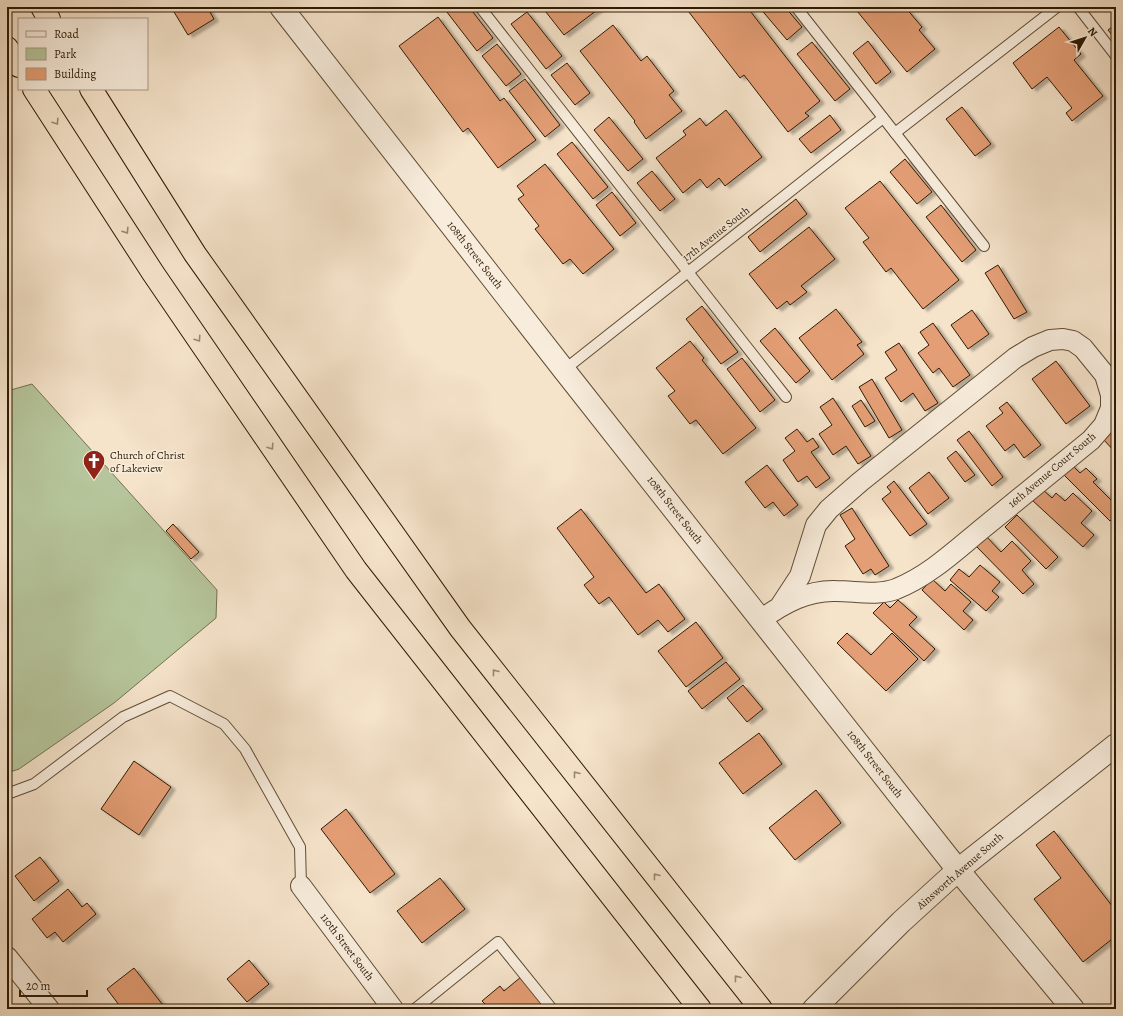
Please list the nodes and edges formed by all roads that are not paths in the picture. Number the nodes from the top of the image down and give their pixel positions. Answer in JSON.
{"nodes":[{"id":1,"x":42,"y":7,"type":"edge"},
{"id":2,"x":281,"y":7,"type":"edge"},
{"id":3,"x":480,"y":7,"type":"edge"},
{"id":4,"x":796,"y":7,"type":"edge"},
{"id":5,"x":1057,"y":7,"type":"edge"},
{"id":6,"x":1078,"y":7,"type":"edge"},
{"id":7,"x":48,"y":18,"type":"edge"},
{"id":8,"x":7,"y":48,"type":"edge"},
{"id":9,"x":1116,"y":56,"type":"edge"},
{"id":10,"x":18,"y":64,"type":"edge"},
{"id":11,"x":35,"y":90,"type":"edge"},
{"id":12,"x":92,"y":90,"type":"edge"},
{"id":13,"x":883,"y":118,"type":"junction"},
{"id":14,"x":895,"y":133,"type":"junction"},
{"id":15,"x":984,"y":246,"type":"dead end"},
{"id":16,"x":688,"y":272,"type":"junction"},
{"id":17,"x":564,"y":370,"type":"junction"},
{"id":18,"x":786,"y":397,"type":"dead end"},
{"id":19,"x":781,"y":605,"type":"junction"},
{"id":20,"x":762,"y":619,"type":"junction"},
{"id":21,"x":1116,"y":745,"type":"edge"},
{"id":22,"x":7,"y":794,"type":"edge"},
{"id":23,"x":958,"y":870,"type":"junction"},
{"id":24,"x":301,"y":886,"type":"joint"},
{"id":25,"x":7,"y":957,"type":"edge"},
{"id":26,"x":49,"y":1009,"type":"edge"},
{"id":27,"x":393,"y":1009,"type":"edge"},
{"id":28,"x":415,"y":1009,"type":"edge"},
{"id":29,"x":552,"y":1009,"type":"edge"},
{"id":30,"x":700,"y":1009,"type":"edge"},
{"id":31,"x":761,"y":1009,"type":"edge"},
{"id":32,"x":814,"y":1009,"type":"edge"},
{"id":33,"x":1073,"y":1009,"type":"edge"}],
"edges":[{"from":1,"to":7,"type":"highway"},
{"from":2,"to":17,"type":"street","name":"108th Street South"},
{"from":3,"to":16,"type":"lane"},
{"from":4,"to":13,"type":"lane"},
{"from":5,"to":14,"type":"lane"},
{"from":6,"to":9,"type":"lane"},
{"from":8,"to":10,"type":"highway"},
{"from":11,"to":30,"type":"highway","one_way":true},
{"from":31,"to":12,"type":"highway","one_way":true},
{"from":13,"to":14,"type":"lane"},
{"from":13,"to":16,"type":"lane","name":"17th Avenue South"},
{"from":14,"to":15,"type":"lane"},
{"from":16,"to":17,"type":"lane","name":"17th Avenue South"},
{"from":16,"to":18,"type":"lane"},
{"from":17,"to":20,"type":"street","name":"108th Street South"},
{"from":19,"to":19,"type":"street","name":"16th Avenue Court South"},
{"from":19,"to":20,"type":"street","name":"16th Avenue Court South"},
{"from":20,"to":23,"type":"street","name":"108th Street South"},
{"from":21,"to":23,"type":"street","name":"Ainsworth Avenue South"},
{"from":22,"to":24,"type":"lane"},
{"from":23,"to":32,"type":"street","name":"Ainsworth Avenue South"},
{"from":23,"to":33,"type":"street","name":"108th Street South"},
{"from":24,"to":27,"type":"street","name":"110th Street South"},
{"from":25,"to":26,"type":"street"},
{"from":28,"to":29,"type":"lane"}]}
